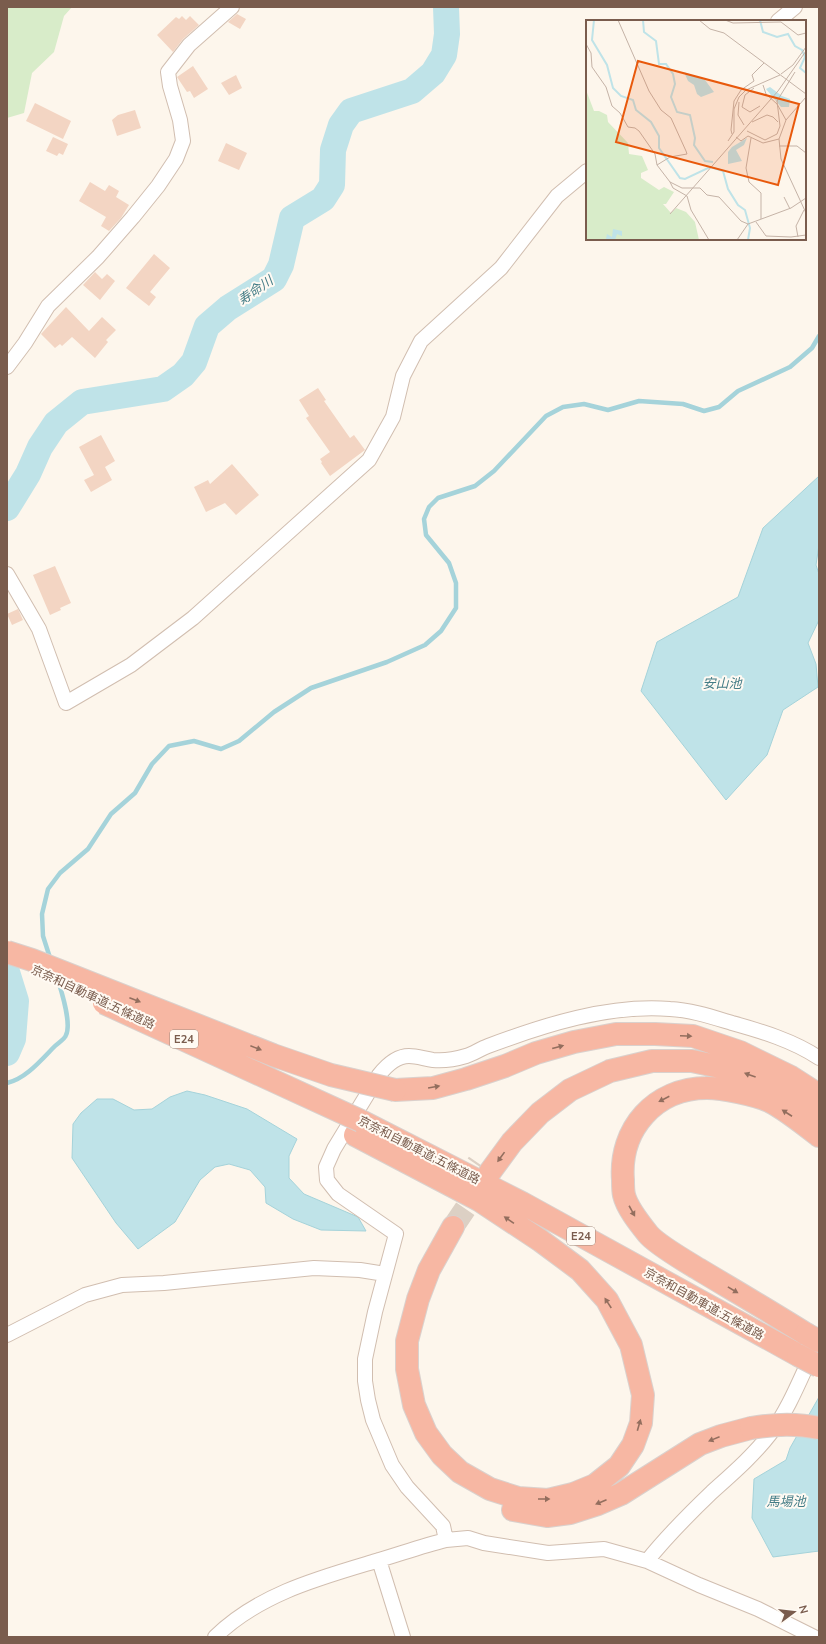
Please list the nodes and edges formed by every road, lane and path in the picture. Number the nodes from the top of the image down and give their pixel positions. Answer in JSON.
{"nodes":[{"id":1,"x":232,"y":7,"type":"edge"},
{"id":2,"x":795,"y":7,"type":"edge"},
{"id":3,"x":779,"y":20,"type":"edge"},
{"id":4,"x":586,"y":171,"type":"edge"},
{"id":5,"x":7,"y":367,"type":"edge"},
{"id":6,"x":7,"y":574,"type":"edge"},
{"id":7,"x":7,"y":952,"type":"edge"},
{"id":8,"x":7,"y":958,"type":"edge"},
{"id":9,"x":740,"y":1052,"type":"junction"},
{"id":10,"x":819,"y":1058,"type":"edge"},
{"id":11,"x":819,"y":1095,"type":"edge"},
{"id":12,"x":819,"y":1116,"type":"edge"},
{"id":13,"x":358,"y":1128,"type":"junction"},
{"id":14,"x":819,"y":1136,"type":"edge"},
{"id":15,"x":385,"y":1274,"type":"junction"},
{"id":16,"x":7,"y":1336,"type":"edge"},
{"id":17,"x":815,"y":1337,"type":"edge"},
{"id":18,"x":819,"y":1366,"type":"edge"},
{"id":19,"x":819,"y":1428,"type":"edge"},
{"id":20,"x":446,"y":1540,"type":"junction"},
{"id":21,"x":379,"y":1560,"type":"junction"},
{"id":22,"x":647,"y":1560,"type":"junction"},
{"id":23,"x":215,"y":1637,"type":"edge"},
{"id":24,"x":404,"y":1637,"type":"edge"},
{"id":25,"x":814,"y":1637,"type":"edge"}],
"edges":[{"from":1,"to":5,"type":"street"},
{"from":2,"to":3,"type":"street"},
{"from":4,"to":6,"type":"street"},
{"from":7,"to":9,"type":"highway","one_way":true,"bridge":true},
{"from":8,"to":13,"type":"highway","name":"京奈和自動車道;五條道路","number":"E24","bridge":true},
{"from":9,"to":11,"type":"highway"},
{"from":12,"to":9,"type":"highway","one_way":true},
{"from":10,"to":15,"type":"street"},
{"from":13,"to":18,"type":"highway","name":"京奈和自動車道;五條道路","number":"E24","bridge":true},
{"from":19,"to":13,"type":"highway","one_way":true,"bridge":true},
{"from":14,"to":17,"type":"highway","one_way":true},
{"from":15,"to":16,"type":"street"},
{"from":15,"to":20,"type":"street"},
{"from":17,"to":22,"type":"street"},
{"from":20,"to":21,"type":"street"},
{"from":20,"to":22,"type":"street"},
{"from":21,"to":23,"type":"street"},
{"from":21,"to":24,"type":"street"},
{"from":22,"to":25,"type":"street"}]}
